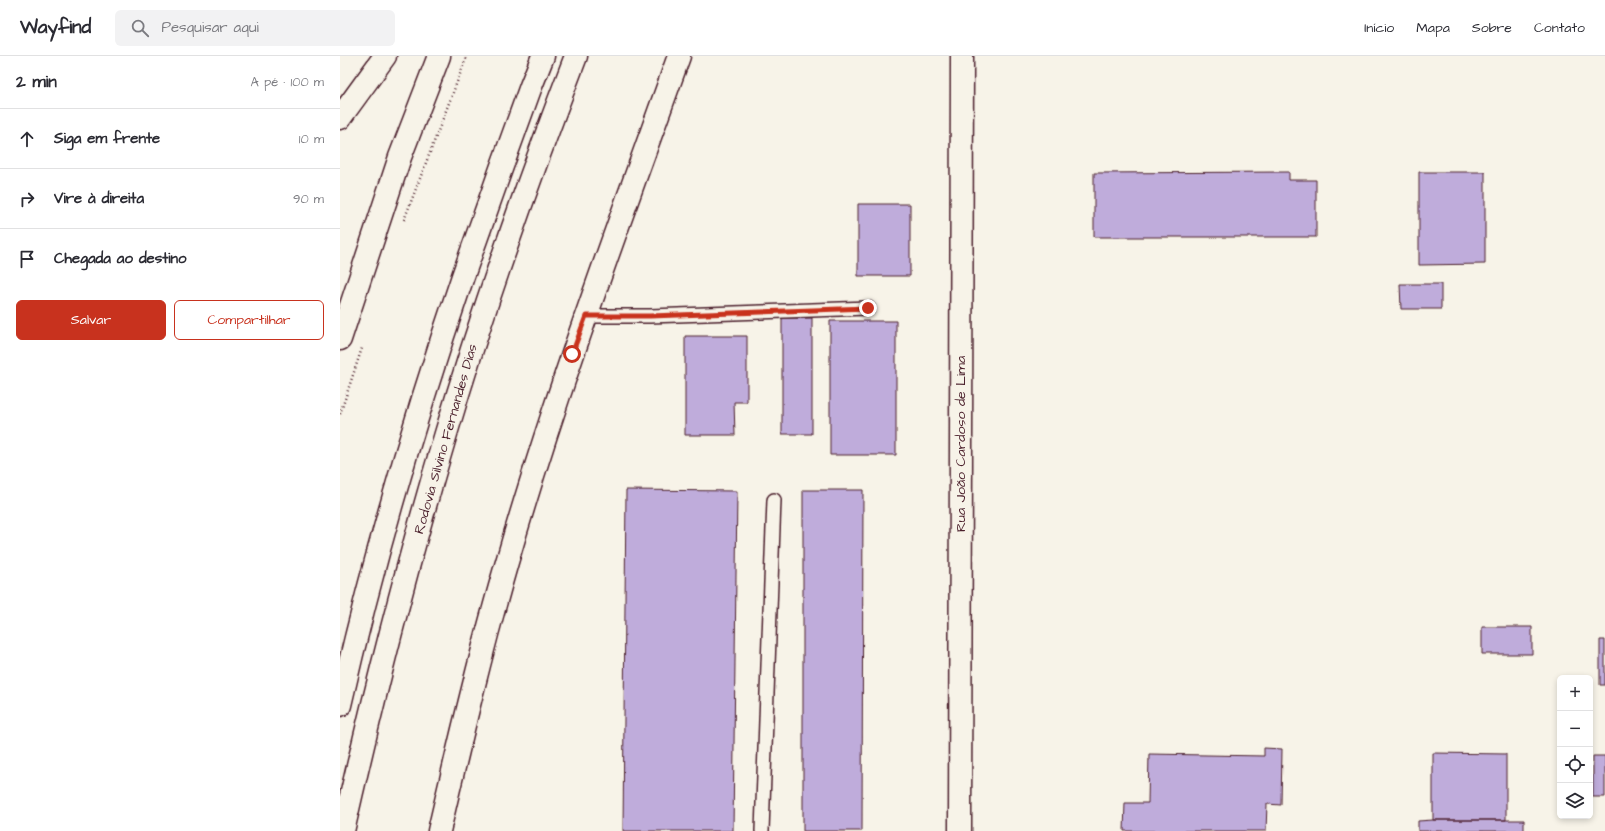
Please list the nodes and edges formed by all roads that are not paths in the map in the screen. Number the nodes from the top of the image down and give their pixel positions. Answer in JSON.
{"nodes":[{"id":1,"x":385,"y":56,"type":"edge"},
{"id":2,"x":439,"y":56,"type":"edge"},
{"id":3,"x":543,"y":56,"type":"edge"},
{"id":4,"x":576,"y":56,"type":"edge"},
{"id":5,"x":679,"y":56,"type":"edge"},
{"id":6,"x":962,"y":56,"type":"edge"},
{"id":7,"x":340,"y":118,"type":"edge"},
{"id":8,"x":868,"y":308,"type":"dead end"},
{"id":9,"x":586,"y":316,"type":"junction"},
{"id":10,"x":340,"y":339,"type":"edge"},
{"id":11,"x":774,"y":500,"type":"dead end"},
{"id":12,"x":340,"y":705,"type":"edge"},
{"id":13,"x":344,"y":831,"type":"edge"},
{"id":14,"x":440,"y":831,"type":"edge"},
{"id":15,"x":762,"y":831,"type":"edge"},
{"id":16,"x":960,"y":831,"type":"edge"}],
"edges":[{"from":1,"to":7,"type":"main road"},
{"from":2,"to":10,"type":"main road"},
{"from":3,"to":12,"type":"main road"},
{"from":4,"to":13,"type":"main road","name":"Rodovia Silvino Fernandes Dias"},
{"from":5,"to":9,"type":"main road"},
{"from":6,"to":16,"type":"main road","name":"Rua João Cardoso de Lima"},
{"from":8,"to":9,"type":"lane"},
{"from":9,"to":14,"type":"main road"},
{"from":11,"to":15,"type":"lane"}]}
